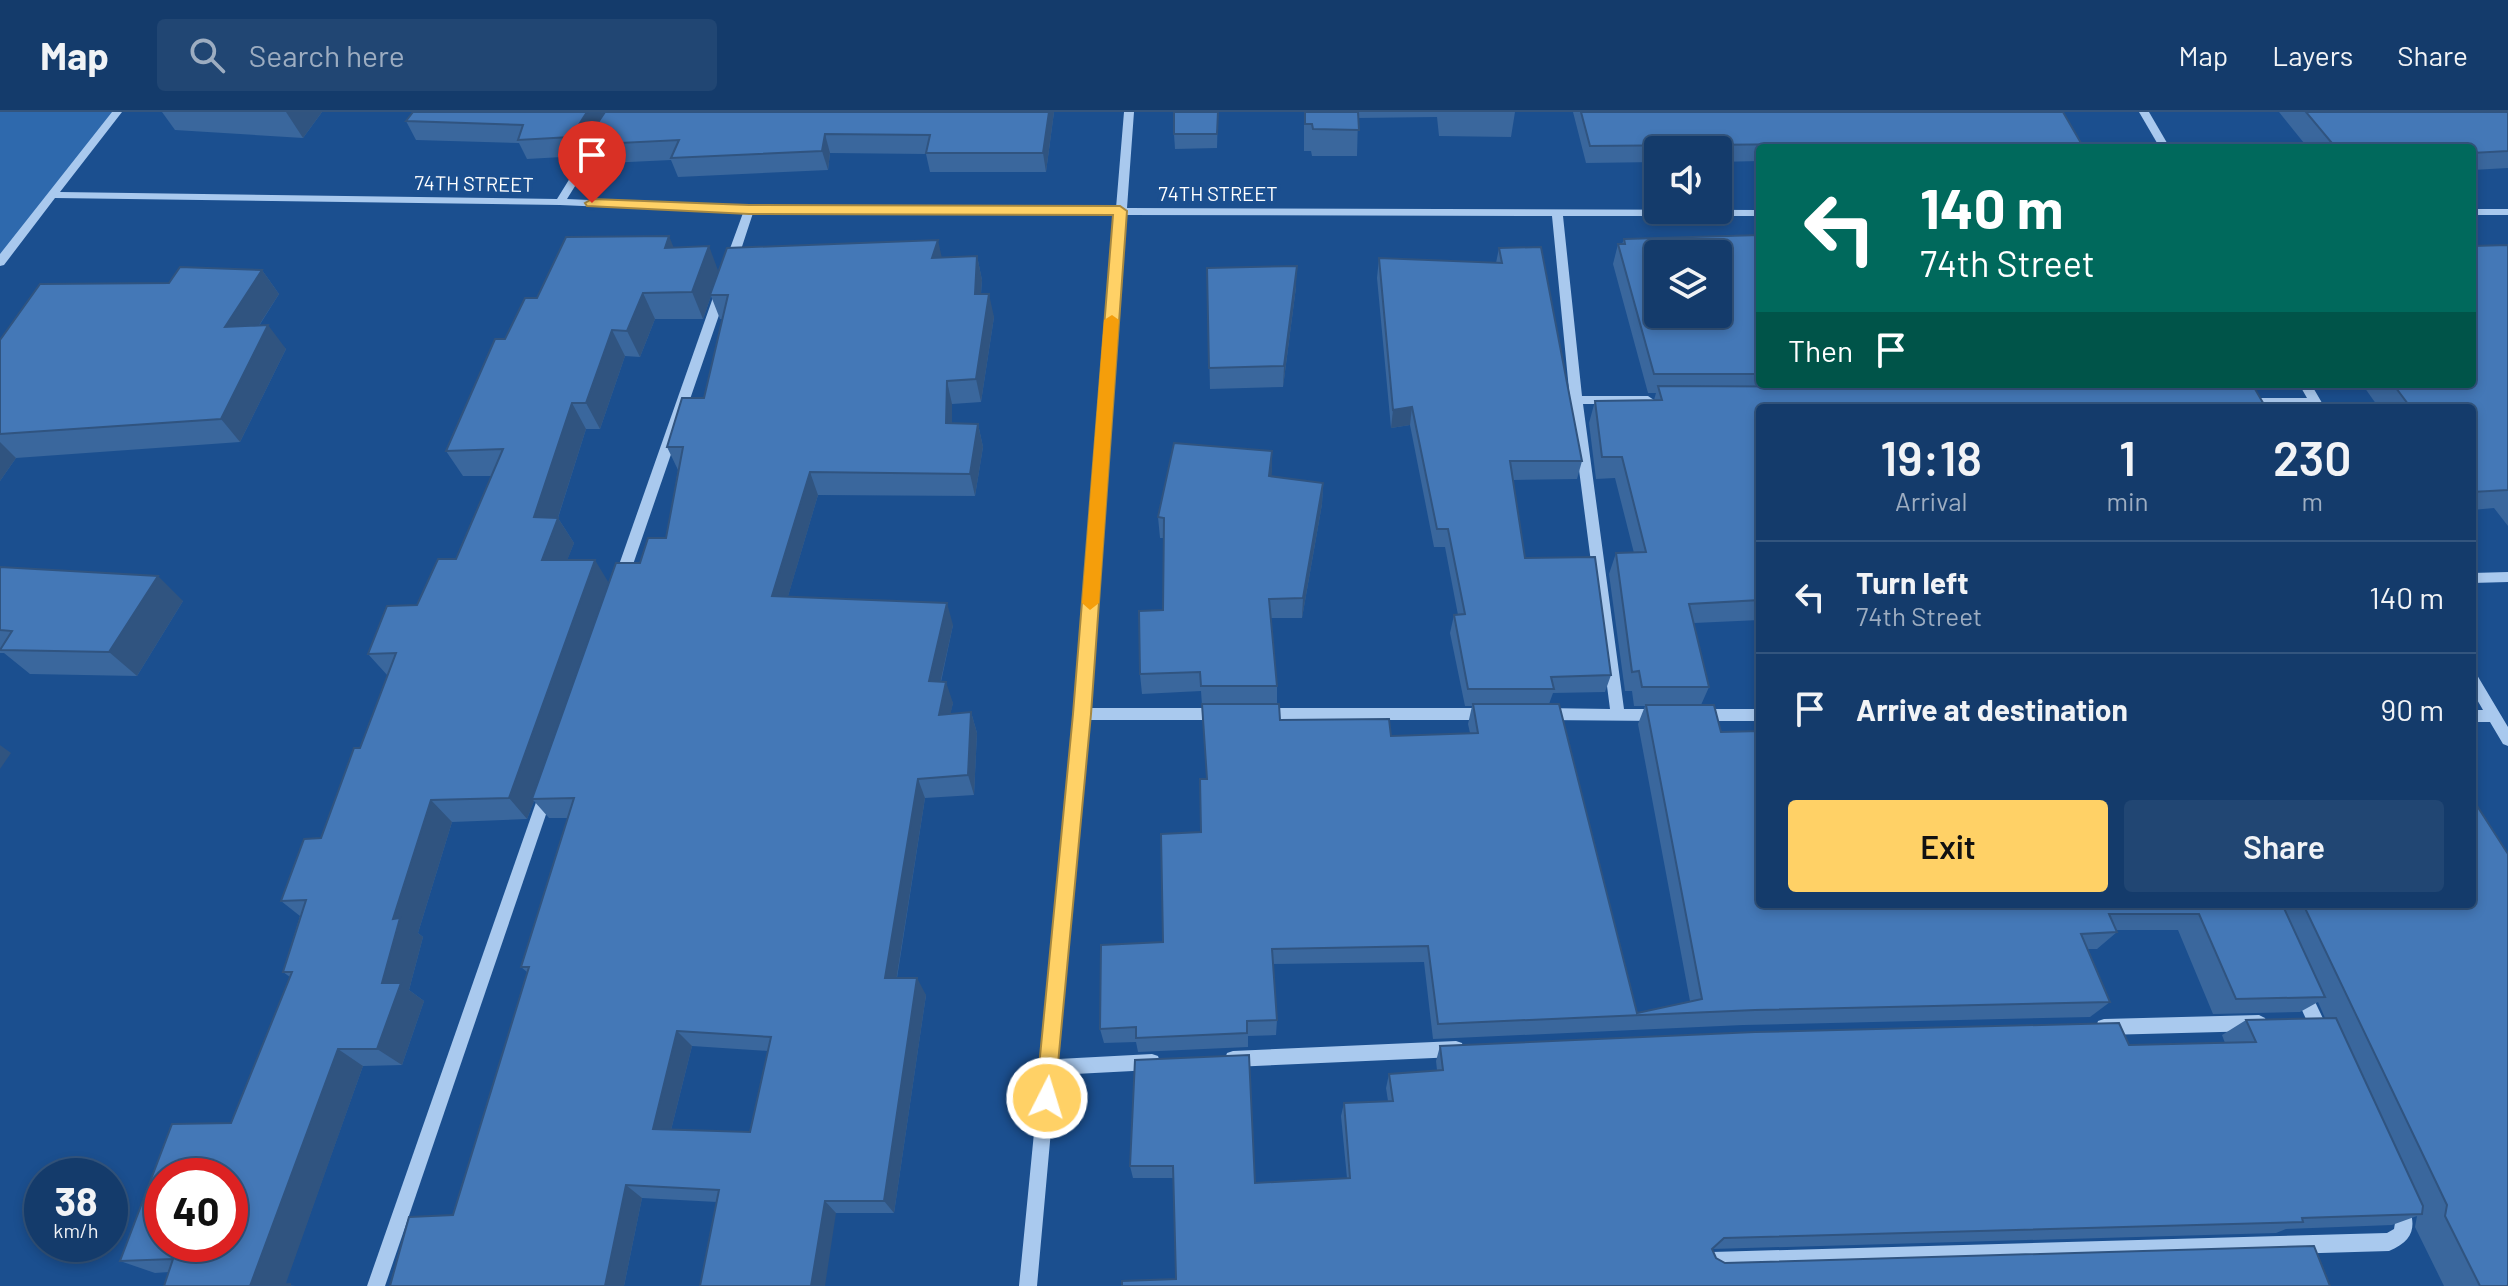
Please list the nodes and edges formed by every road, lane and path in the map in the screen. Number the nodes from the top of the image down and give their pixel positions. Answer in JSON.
{"nodes":[{"id":1,"x":117,"y":112,"type":"edge"},
{"id":2,"x":616,"y":112,"type":"edge"},
{"id":3,"x":1129,"y":112,"type":"edge"},
{"id":4,"x":2144,"y":112,"type":"edge"},
{"id":5,"x":2163,"y":144,"type":"edge"},
{"id":6,"x":52,"y":195,"type":"junction"},
{"id":7,"x":560,"y":202,"type":"junction"},
{"id":8,"x":749,"y":210,"type":"junction"},
{"id":9,"x":1120,"y":211,"type":"junction"},
{"id":10,"x":2476,"y":212,"type":"edge"},
{"id":11,"x":2508,"y":212,"type":"edge"},
{"id":12,"x":1557,"y":213,"type":"junction"},
{"id":13,"x":1756,"y":213,"type":"edge"},
{"id":14,"x":0,"y":262,"type":"edge"},
{"id":15,"x":1576,"y":400,"type":"junction"},
{"id":16,"x":1655,"y":400,"type":"edge"},
{"id":17,"x":2237,"y":402,"type":"edge"},
{"id":18,"x":2291,"y":404,"type":"edge"},
{"id":19,"x":2508,"y":577,"type":"edge"},
{"id":20,"x":2476,"y":578,"type":"edge"},
{"id":21,"x":614,"y":598,"type":"edge"},
{"id":22,"x":2476,"y":686,"type":"edge"},
{"id":23,"x":1082,"y":714,"type":"junction"},
{"id":24,"x":1508,"y":714,"type":"edge"},
{"id":25,"x":1524,"y":714,"type":"edge"},
{"id":26,"x":1618,"y":714,"type":"junction"},
{"id":27,"x":1756,"y":715,"type":"edge"},
{"id":28,"x":2476,"y":716,"type":"edge"},
{"id":29,"x":2494,"y":716,"type":"junction"},
{"id":30,"x":2508,"y":740,"type":"edge"},
{"id":31,"x":552,"y":778,"type":"edge"},
{"id":32,"x":2292,"y":969,"type":"edge"},
{"id":33,"x":2300,"y":1022,"type":"junction"},
{"id":34,"x":2093,"y":1027,"type":"edge"},
{"id":35,"x":1475,"y":1048,"type":"edge"},
{"id":36,"x":2329,"y":1050,"type":"edge"},
{"id":37,"x":1223,"y":1059,"type":"edge"},
{"id":38,"x":1176,"y":1061,"type":"edge"},
{"id":39,"x":1050,"y":1067,"type":"junction"},
{"id":40,"x":2393,"y":1189,"type":"edge"},
{"id":41,"x":1712,"y":1261,"type":"edge"},
{"id":42,"x":376,"y":1286,"type":"edge"},
{"id":43,"x":1028,"y":1286,"type":"edge"}],
"edges":[{"from":1,"to":6,"type":"street"},
{"from":2,"to":7,"type":"street"},
{"from":3,"to":9,"type":"street"},
{"from":4,"to":5,"type":"street"},
{"from":6,"to":7,"type":"street","name":"74TH STREET"},
{"from":6,"to":14,"type":"street"},
{"from":7,"to":8,"type":"street","name":"74TH STREET"},
{"from":8,"to":9,"type":"street","name":"74TH STREET"},
{"from":8,"to":21,"type":"street"},
{"from":9,"to":12,"type":"street","name":"74TH STREET"},
{"from":9,"to":23,"type":"street"},
{"from":10,"to":11,"type":"street"},
{"from":12,"to":13,"type":"street","name":"74TH STREET"},
{"from":12,"to":15,"type":"street"},
{"from":15,"to":16,"type":"street"},
{"from":15,"to":26,"type":"street"},
{"from":17,"to":18,"type":"street"},
{"from":19,"to":20,"type":"street"},
{"from":22,"to":29,"type":"street"},
{"from":23,"to":24,"type":"street"},
{"from":23,"to":39,"type":"street"},
{"from":25,"to":26,"type":"street"},
{"from":26,"to":27,"type":"street"},
{"from":28,"to":29,"type":"street"},
{"from":29,"to":30,"type":"street"},
{"from":31,"to":42,"type":"street"},
{"from":32,"to":33,"type":"street"},
{"from":33,"to":34,"type":"street"},
{"from":33,"to":36,"type":"street"},
{"from":35,"to":37,"type":"street"},
{"from":38,"to":39,"type":"street"},
{"from":39,"to":43,"type":"street"},
{"from":40,"to":41,"type":"street"}]}
